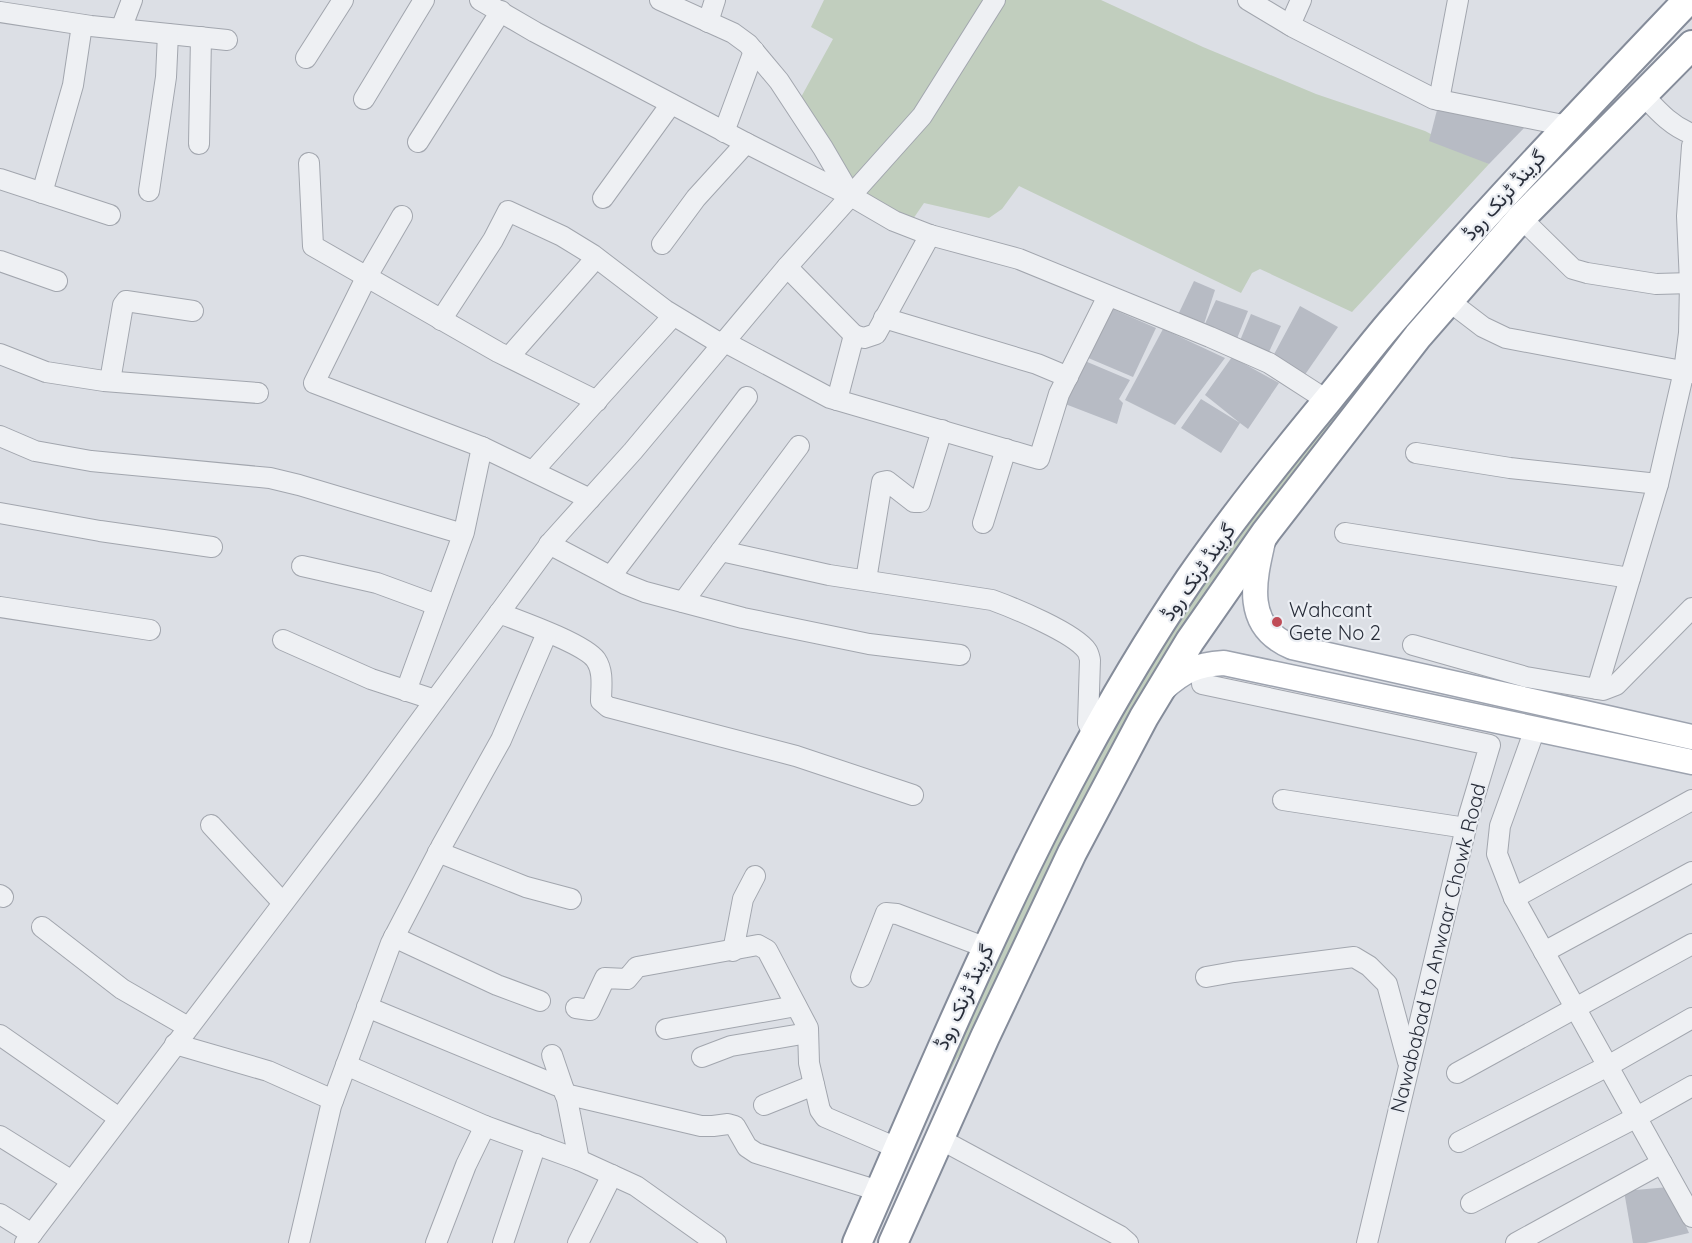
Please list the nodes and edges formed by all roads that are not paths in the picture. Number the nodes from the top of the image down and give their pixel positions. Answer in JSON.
{"nodes":[{"id":1,"x":132,"y":0,"type":"edge"},
{"id":2,"x":343,"y":0,"type":"edge"},
{"id":3,"x":424,"y":0,"type":"edge"},
{"id":4,"x":480,"y":0,"type":"edge"},
{"id":5,"x":660,"y":0,"type":"edge"},
{"id":6,"x":715,"y":0,"type":"edge"},
{"id":7,"x":995,"y":0,"type":"edge"},
{"id":8,"x":1248,"y":0,"type":"edge"},
{"id":9,"x":1301,"y":0,"type":"edge"},
{"id":10,"x":1458,"y":0,"type":"edge"},
{"id":11,"x":1688,"y":0,"type":"edge"},
{"id":12,"x":501,"y":11,"type":"junction"},
{"id":13,"x":0,"y":12,"type":"edge"},
{"id":14,"x":708,"y":22,"type":"junction"},
{"id":15,"x":82,"y":25,"type":"junction"},
{"id":16,"x":1290,"y":25,"type":"junction"},
{"id":17,"x":121,"y":29,"type":"junction"},
{"id":18,"x":168,"y":34,"type":"junction"},
{"id":19,"x":201,"y":37,"type":"junction"},
{"id":20,"x":227,"y":40,"type":"dead end"},
{"id":21,"x":1692,"y":45,"type":"edge"},
{"id":22,"x":754,"y":51,"type":"junction"},
{"id":23,"x":306,"y":58,"type":"dead end"},
{"id":24,"x":1643,"y":95,"type":"junction"},
{"id":25,"x":364,"y":99,"type":"dead end"},
{"id":26,"x":1438,"y":100,"type":"junction"},
{"id":27,"x":671,"y":104,"type":"junction"},
{"id":28,"x":1568,"y":126,"type":"junction"},
{"id":29,"x":724,"y":132,"type":"junction"},
{"id":30,"x":1692,"y":134,"type":"edge"},
{"id":31,"x":417,"y":142,"type":"dead end"},
{"id":32,"x":746,"y":143,"type":"junction"},
{"id":33,"x":199,"y":144,"type":"dead end"},
{"id":34,"x":1692,"y":146,"type":"edge"},
{"id":35,"x":309,"y":163,"type":"dead end"},
{"id":36,"x":0,"y":179,"type":"edge"},
{"id":37,"x":149,"y":191,"type":"dead end"},
{"id":38,"x":42,"y":193,"type":"junction"},
{"id":39,"x":851,"y":196,"type":"junction"},
{"id":40,"x":603,"y":198,"type":"dead end"},
{"id":41,"x":110,"y":216,"type":"dead end"},
{"id":42,"x":402,"y":216,"type":"dead end"},
{"id":43,"x":1521,"y":218,"type":"junction"},
{"id":44,"x":930,"y":235,"type":"junction"},
{"id":45,"x":663,"y":244,"type":"dead end"},
{"id":46,"x":596,"y":258,"type":"junction"},
{"id":47,"x":0,"y":261,"type":"edge"},
{"id":48,"x":787,"y":267,"type":"junction"},
{"id":49,"x":366,"y":278,"type":"junction"},
{"id":50,"x":57,"y":281,"type":"dead end"},
{"id":51,"x":1691,"y":283,"type":"edge"},
{"id":52,"x":1108,"y":296,"type":"junction"},
{"id":53,"x":1449,"y":301,"type":"junction"},
{"id":54,"x":193,"y":311,"type":"dead end"},
{"id":55,"x":1397,"y":315,"type":"junction"},
{"id":56,"x":673,"y":316,"type":"junction"},
{"id":57,"x":884,"y":318,"type":"junction"},
{"id":58,"x":441,"y":320,"type":"junction"},
{"id":59,"x":854,"y":335,"type":"junction"},
{"id":60,"x":1418,"y":336,"type":"junction"},
{"id":61,"x":722,"y":342,"type":"junction"},
{"id":62,"x":0,"y":354,"type":"edge"},
{"id":63,"x":509,"y":357,"type":"junction"},
{"id":64,"x":1688,"y":372,"type":"edge"},
{"id":65,"x":1068,"y":377,"type":"junction"},
{"id":66,"x":110,"y":381,"type":"junction"},
{"id":67,"x":258,"y":393,"type":"dead end"},
{"id":68,"x":747,"y":397,"type":"dead end"},
{"id":69,"x":597,"y":400,"type":"junction"},
{"id":70,"x":837,"y":400,"type":"junction"},
{"id":71,"x":1328,"y":400,"type":"junction"},
{"id":72,"x":942,"y":430,"type":"junction"},
{"id":73,"x":0,"y":436,"type":"edge"},
{"id":74,"x":800,"y":446,"type":"dead end"},
{"id":75,"x":482,"y":447,"type":"junction"},
{"id":76,"x":1006,"y":449,"type":"junction"},
{"id":77,"x":1416,"y":453,"type":"dead end"},
{"id":78,"x":533,"y":471,"type":"junction"},
{"id":79,"x":1658,"y":484,"type":"junction"},
{"id":80,"x":590,"y":499,"type":"junction"},
{"id":81,"x":0,"y":513,"type":"edge"},
{"id":82,"x":983,"y":523,"type":"dead end"},
{"id":83,"x":1266,"y":532,"type":"junction"},
{"id":84,"x":1345,"y":533,"type":"dead end"},
{"id":85,"x":463,"y":534,"type":"junction"},
{"id":86,"x":549,"y":544,"type":"junction"},
{"id":87,"x":212,"y":547,"type":"dead end"},
{"id":88,"x":722,"y":550,"type":"junction"},
{"id":89,"x":302,"y":566,"type":"dead end"},
{"id":90,"x":611,"y":576,"type":"junction"},
{"id":91,"x":1630,"y":578,"type":"junction"},
{"id":92,"x":866,"y":580,"type":"junction"},
{"id":93,"x":682,"y":602,"type":"junction"},
{"id":94,"x":437,"y":605,"type":"junction"},
{"id":95,"x":0,"y":607,"type":"edge"},
{"id":96,"x":1692,"y":608,"type":"edge"},
{"id":97,"x":499,"y":613,"type":"junction"},
{"id":98,"x":150,"y":630,"type":"dead end"},
{"id":99,"x":547,"y":633,"type":"junction"},
{"id":100,"x":283,"y":640,"type":"dead end"},
{"id":101,"x":1413,"y":645,"type":"dead end"},
{"id":102,"x":960,"y":655,"type":"dead end"},
{"id":103,"x":1202,"y":684,"type":"dead end"},
{"id":104,"x":1597,"y":689,"type":"junction"},
{"id":105,"x":406,"y":691,"type":"junction"},
{"id":106,"x":1156,"y":695,"type":"junction"},
{"id":107,"x":435,"y":700,"type":"junction"},
{"id":108,"x":1615,"y":720,"type":"junction"},
{"id":109,"x":1535,"y":729,"type":"junction"},
{"id":110,"x":1094,"y":736,"type":"junction"},
{"id":111,"x":1692,"y":737,"type":"edge"},
{"id":112,"x":1612,"y":746,"type":"junction"},
{"id":113,"x":1692,"y":762,"type":"edge"},
{"id":114,"x":913,"y":795,"type":"dead end"},
{"id":115,"x":1282,"y":800,"type":"dead end"},
{"id":116,"x":1692,"y":800,"type":"edge"},
{"id":117,"x":211,"y":825,"type":"dead end"},
{"id":118,"x":1466,"y":828,"type":"junction"},
{"id":119,"x":438,"y":852,"type":"junction"},
{"id":120,"x":1692,"y":872,"type":"edge"},
{"id":121,"x":755,"y":876,"type":"dead end"},
{"id":122,"x":1514,"y":898,"type":"junction"},
{"id":123,"x":571,"y":899,"type":"dead end"},
{"id":124,"x":283,"y":903,"type":"junction"},
{"id":125,"x":42,"y":927,"type":"dead end"},
{"id":126,"x":394,"y":937,"type":"junction"},
{"id":127,"x":1692,"y":944,"type":"edge"},
{"id":128,"x":987,"y":948,"type":"junction"},
{"id":129,"x":733,"y":951,"type":"junction"},
{"id":130,"x":1544,"y":951,"type":"junction"},
{"id":131,"x":861,"y":977,"type":"dead end"},
{"id":132,"x":1206,"y":977,"type":"dead end"},
{"id":133,"x":540,"y":1001,"type":"dead end"},
{"id":134,"x":796,"y":1006,"type":"junction"},
{"id":135,"x":368,"y":1007,"type":"junction"},
{"id":136,"x":576,"y":1008,"type":"dead end"},
{"id":137,"x":1576,"y":1008,"type":"junction"},
{"id":138,"x":1692,"y":1018,"type":"edge"},
{"id":139,"x":188,"y":1027,"type":"junction"},
{"id":140,"x":666,"y":1029,"type":"dead end"},
{"id":141,"x":808,"y":1033,"type":"junction"},
{"id":142,"x":0,"y":1035,"type":"edge"},
{"id":143,"x":175,"y":1044,"type":"junction"},
{"id":144,"x":552,"y":1055,"type":"dead end"},
{"id":145,"x":702,"y":1057,"type":"dead end"},
{"id":146,"x":1409,"y":1064,"type":"junction"},
{"id":147,"x":346,"y":1065,"type":"junction"},
{"id":148,"x":1608,"y":1065,"type":"junction"},
{"id":149,"x":1458,"y":1073,"type":"dead end"},
{"id":150,"x":814,"y":1085,"type":"junction"},
{"id":151,"x":1692,"y":1086,"type":"edge"},
{"id":152,"x":564,"y":1091,"type":"junction"},
{"id":153,"x":333,"y":1100,"type":"junction"},
{"id":154,"x":764,"y":1105,"type":"dead end"},
{"id":155,"x":1637,"y":1117,"type":"junction"},
{"id":156,"x":119,"y":1118,"type":"junction"},
{"id":157,"x":485,"y":1126,"type":"junction"},
{"id":158,"x":0,"y":1136,"type":"edge"},
{"id":159,"x":940,"y":1139,"type":"junction"},
{"id":160,"x":1459,"y":1142,"type":"dead end"},
{"id":161,"x":536,"y":1144,"type":"junction"},
{"id":162,"x":897,"y":1148,"type":"junction"},
{"id":163,"x":579,"y":1160,"type":"junction"},
{"id":164,"x":1662,"y":1163,"type":"junction"},
{"id":165,"x":612,"y":1175,"type":"junction"},
{"id":166,"x":72,"y":1181,"type":"junction"},
{"id":167,"x":879,"y":1191,"type":"junction"},
{"id":168,"x":1471,"y":1203,"type":"dead end"},
{"id":169,"x":1690,"y":1207,"type":"edge"},
{"id":170,"x":0,"y":1214,"type":"edge"},
{"id":171,"x":29,"y":1238,"type":"edge"},
{"id":172,"x":300,"y":1243,"type":"edge"},
{"id":173,"x":436,"y":1243,"type":"edge"},
{"id":174,"x":503,"y":1243,"type":"edge"},
{"id":175,"x":578,"y":1243,"type":"edge"},
{"id":176,"x":716,"y":1243,"type":"edge"},
{"id":177,"x":857,"y":1243,"type":"edge"},
{"id":178,"x":893,"y":1243,"type":"edge"},
{"id":179,"x":1128,"y":1243,"type":"edge"},
{"id":180,"x":1367,"y":1243,"type":"edge"},
{"id":181,"x":1516,"y":1243,"type":"edge"}],
"edges":[{"from":1,"to":17,"type":"street"},
{"from":2,"to":23,"type":"street"},
{"from":3,"to":25,"type":"street"},
{"from":4,"to":12,"type":"street"},
{"from":5,"to":14,"type":"street"},
{"from":6,"to":14,"type":"street"},
{"from":7,"to":39,"type":"street"},
{"from":8,"to":16,"type":"street"},
{"from":9,"to":16,"type":"street"},
{"from":10,"to":26,"type":"street"},
{"from":11,"to":28,"type":"highway","name":"گرینڈ ٹرنک روڈ"},
{"from":12,"to":27,"type":"street"},
{"from":12,"to":31,"type":"street"},
{"from":13,"to":15,"type":"street"},
{"from":14,"to":22,"type":"street"},
{"from":15,"to":17,"type":"street"},
{"from":15,"to":38,"type":"street"},
{"from":16,"to":26,"type":"street"},
{"from":17,"to":18,"type":"street"},
{"from":18,"to":19,"type":"street"},
{"from":18,"to":37,"type":"street"},
{"from":19,"to":20,"type":"street"},
{"from":19,"to":33,"type":"street"},
{"from":21,"to":24,"type":"highway","name":"گرینڈ ٹرنک روڈ"},
{"from":22,"to":29,"type":"street"},
{"from":22,"to":39,"type":"street"},
{"from":24,"to":30,"type":"street"},
{"from":24,"to":43,"type":"highway","name":"گرینڈ ٹرنک روڈ"},
{"from":26,"to":28,"type":"street"},
{"from":27,"to":29,"type":"street"},
{"from":27,"to":40,"type":"street"},
{"from":28,"to":55,"type":"highway","name":"گرینڈ ٹرنک روڈ"},
{"from":29,"to":32,"type":"street"},
{"from":32,"to":39,"type":"street"},
{"from":32,"to":45,"type":"street"},
{"from":34,"to":51,"type":"street"},
{"from":35,"to":49,"type":"street"},
{"from":36,"to":38,"type":"street"},
{"from":38,"to":41,"type":"street"},
{"from":39,"to":44,"type":"street"},
{"from":39,"to":48,"type":"street"},
{"from":42,"to":49,"type":"street"},
{"from":43,"to":51,"type":"street"},
{"from":43,"to":53,"type":"highway","name":"گرینڈ ٹرنک روڈ"},
{"from":44,"to":52,"type":"street"},
{"from":44,"to":57,"type":"street"},
{"from":46,"to":56,"type":"street"},
{"from":46,"to":58,"type":"street"},
{"from":46,"to":63,"type":"street"},
{"from":47,"to":50,"type":"street"},
{"from":48,"to":59,"type":"street"},
{"from":48,"to":61,"type":"street"},
{"from":49,"to":58,"type":"street"},
{"from":49,"to":75,"type":"street"},
{"from":51,"to":64,"type":"street"},
{"from":52,"to":65,"type":"street"},
{"from":52,"to":71,"type":"street"},
{"from":53,"to":60,"type":"highway","name":"گرینڈ ٹرنک روڈ"},
{"from":53,"to":64,"type":"street"},
{"from":54,"to":66,"type":"street"},
{"from":55,"to":60,"type":"highway"},
{"from":55,"to":71,"type":"highway","name":"گرینڈ ٹرنک روڈ"},
{"from":56,"to":61,"type":"street"},
{"from":56,"to":69,"type":"street"},
{"from":57,"to":59,"type":"street"},
{"from":57,"to":65,"type":"street"},
{"from":58,"to":63,"type":"street"},
{"from":59,"to":70,"type":"street"},
{"from":60,"to":83,"type":"highway","name":"گرینڈ ٹرنک روڈ"},
{"from":61,"to":70,"type":"street"},
{"from":61,"to":80,"type":"street"},
{"from":62,"to":66,"type":"street"},
{"from":63,"to":69,"type":"street"},
{"from":64,"to":79,"type":"street"},
{"from":65,"to":76,"type":"street"},
{"from":66,"to":67,"type":"street"},
{"from":68,"to":90,"type":"street"},
{"from":69,"to":78,"type":"street"},
{"from":70,"to":72,"type":"street"},
{"from":71,"to":110,"type":"highway","name":"گرینڈ ٹرنک روڈ"},
{"from":72,"to":76,"type":"street"},
{"from":72,"to":92,"type":"street"},
{"from":73,"to":85,"type":"street"},
{"from":74,"to":88,"type":"street"},
{"from":75,"to":78,"type":"street"},
{"from":75,"to":85,"type":"street"},
{"from":76,"to":82,"type":"street"},
{"from":77,"to":79,"type":"street"},
{"from":78,"to":80,"type":"street"},
{"from":79,"to":91,"type":"street"},
{"from":80,"to":86,"type":"street"},
{"from":81,"to":87,"type":"street"},
{"from":83,"to":106,"type":"highway","name":"گرینڈ ٹرنک روڈ"},
{"from":83,"to":108,"type":"main road"},
{"from":84,"to":91,"type":"street"},
{"from":85,"to":94,"type":"street"},
{"from":86,"to":90,"type":"street"},
{"from":86,"to":97,"type":"street"},
{"from":88,"to":92,"type":"street"},
{"from":88,"to":93,"type":"street"},
{"from":89,"to":94,"type":"street"},
{"from":90,"to":93,"type":"street"},
{"from":91,"to":104,"type":"street"},
{"from":92,"to":110,"type":"street"},
{"from":93,"to":102,"type":"street"},
{"from":94,"to":105,"type":"street"},
{"from":95,"to":98,"type":"street"},
{"from":96,"to":104,"type":"street"},
{"from":97,"to":99,"type":"street"},
{"from":97,"to":107,"type":"street"},
{"from":99,"to":114,"type":"street"},
{"from":99,"to":119,"type":"street"},
{"from":100,"to":105,"type":"street"},
{"from":101,"to":104,"type":"street"},
{"from":103,"to":118,"type":"street","name":"Nawababad to Anwaar Chowk Road"},
{"from":105,"to":107,"type":"street"},
{"from":106,"to":109,"type":"main road"},
{"from":106,"to":159,"type":"highway","name":"گرینڈ ٹرنک روڈ"},
{"from":107,"to":124,"type":"street"},
{"from":108,"to":111,"type":"main road"},
{"from":108,"to":112,"type":"main road"},
{"from":109,"to":112,"type":"main road"},
{"from":109,"to":122,"type":"street"},
{"from":110,"to":128,"type":"highway","name":"گرینڈ ٹرنک روڈ"},
{"from":112,"to":113,"type":"main road"},
{"from":115,"to":118,"type":"street"},
{"from":116,"to":122,"type":"street"},
{"from":117,"to":124,"type":"street"},
{"from":118,"to":146,"type":"street","name":"Nawababad to Anwaar Chowk Road"},
{"from":119,"to":123,"type":"street"},
{"from":119,"to":126,"type":"street"},
{"from":120,"to":130,"type":"street"},
{"from":121,"to":129,"type":"street"},
{"from":122,"to":130,"type":"street"},
{"from":124,"to":139,"type":"street"},
{"from":125,"to":139,"type":"street"},
{"from":126,"to":133,"type":"street"},
{"from":126,"to":135,"type":"street"},
{"from":127,"to":137,"type":"street"},
{"from":128,"to":131,"type":"street"},
{"from":128,"to":162,"type":"highway","name":"گرینڈ ٹرنک روڈ"},
{"from":129,"to":134,"type":"street"},
{"from":129,"to":136,"type":"street"},
{"from":130,"to":137,"type":"street"},
{"from":132,"to":146,"type":"street"},
{"from":134,"to":140,"type":"street"},
{"from":134,"to":141,"type":"street"},
{"from":135,"to":147,"type":"street"},
{"from":135,"to":152,"type":"street"},
{"from":137,"to":148,"type":"street"},
{"from":137,"to":149,"type":"street"},
{"from":138,"to":148,"type":"street"},
{"from":139,"to":143,"type":"street"},
{"from":141,"to":145,"type":"street"},
{"from":141,"to":150,"type":"street"},
{"from":142,"to":156,"type":"street"},
{"from":143,"to":153,"type":"street"},
{"from":143,"to":156,"type":"street"},
{"from":144,"to":152,"type":"street"},
{"from":146,"to":180,"type":"street","name":"Nawababad to Anwaar Chowk Road"},
{"from":147,"to":153,"type":"street"},
{"from":147,"to":157,"type":"street"},
{"from":148,"to":155,"type":"street"},
{"from":148,"to":160,"type":"street"},
{"from":150,"to":154,"type":"street"},
{"from":150,"to":162,"type":"street"},
{"from":151,"to":155,"type":"street"},
{"from":152,"to":163,"type":"street"},
{"from":152,"to":167,"type":"street"},
{"from":153,"to":172,"type":"street"},
{"from":155,"to":164,"type":"street"},
{"from":155,"to":168,"type":"street"},
{"from":156,"to":166,"type":"street"},
{"from":157,"to":161,"type":"street"},
{"from":157,"to":173,"type":"street"},
{"from":158,"to":166,"type":"street"},
{"from":159,"to":178,"type":"highway","name":"گرینڈ ٹرنک روڈ"},
{"from":159,"to":179,"type":"street"},
{"from":161,"to":163,"type":"street"},
{"from":161,"to":174,"type":"street"},
{"from":162,"to":167,"type":"highway","name":"گرینڈ ٹرنک روڈ"},
{"from":163,"to":165,"type":"street"},
{"from":164,"to":169,"type":"street"},
{"from":164,"to":181,"type":"street"},
{"from":165,"to":175,"type":"street"},
{"from":165,"to":176,"type":"street"},
{"from":166,"to":171,"type":"street"},
{"from":167,"to":177,"type":"highway","name":"گرینڈ ٹرنک روڈ"},
{"from":170,"to":171,"type":"street"}]}
